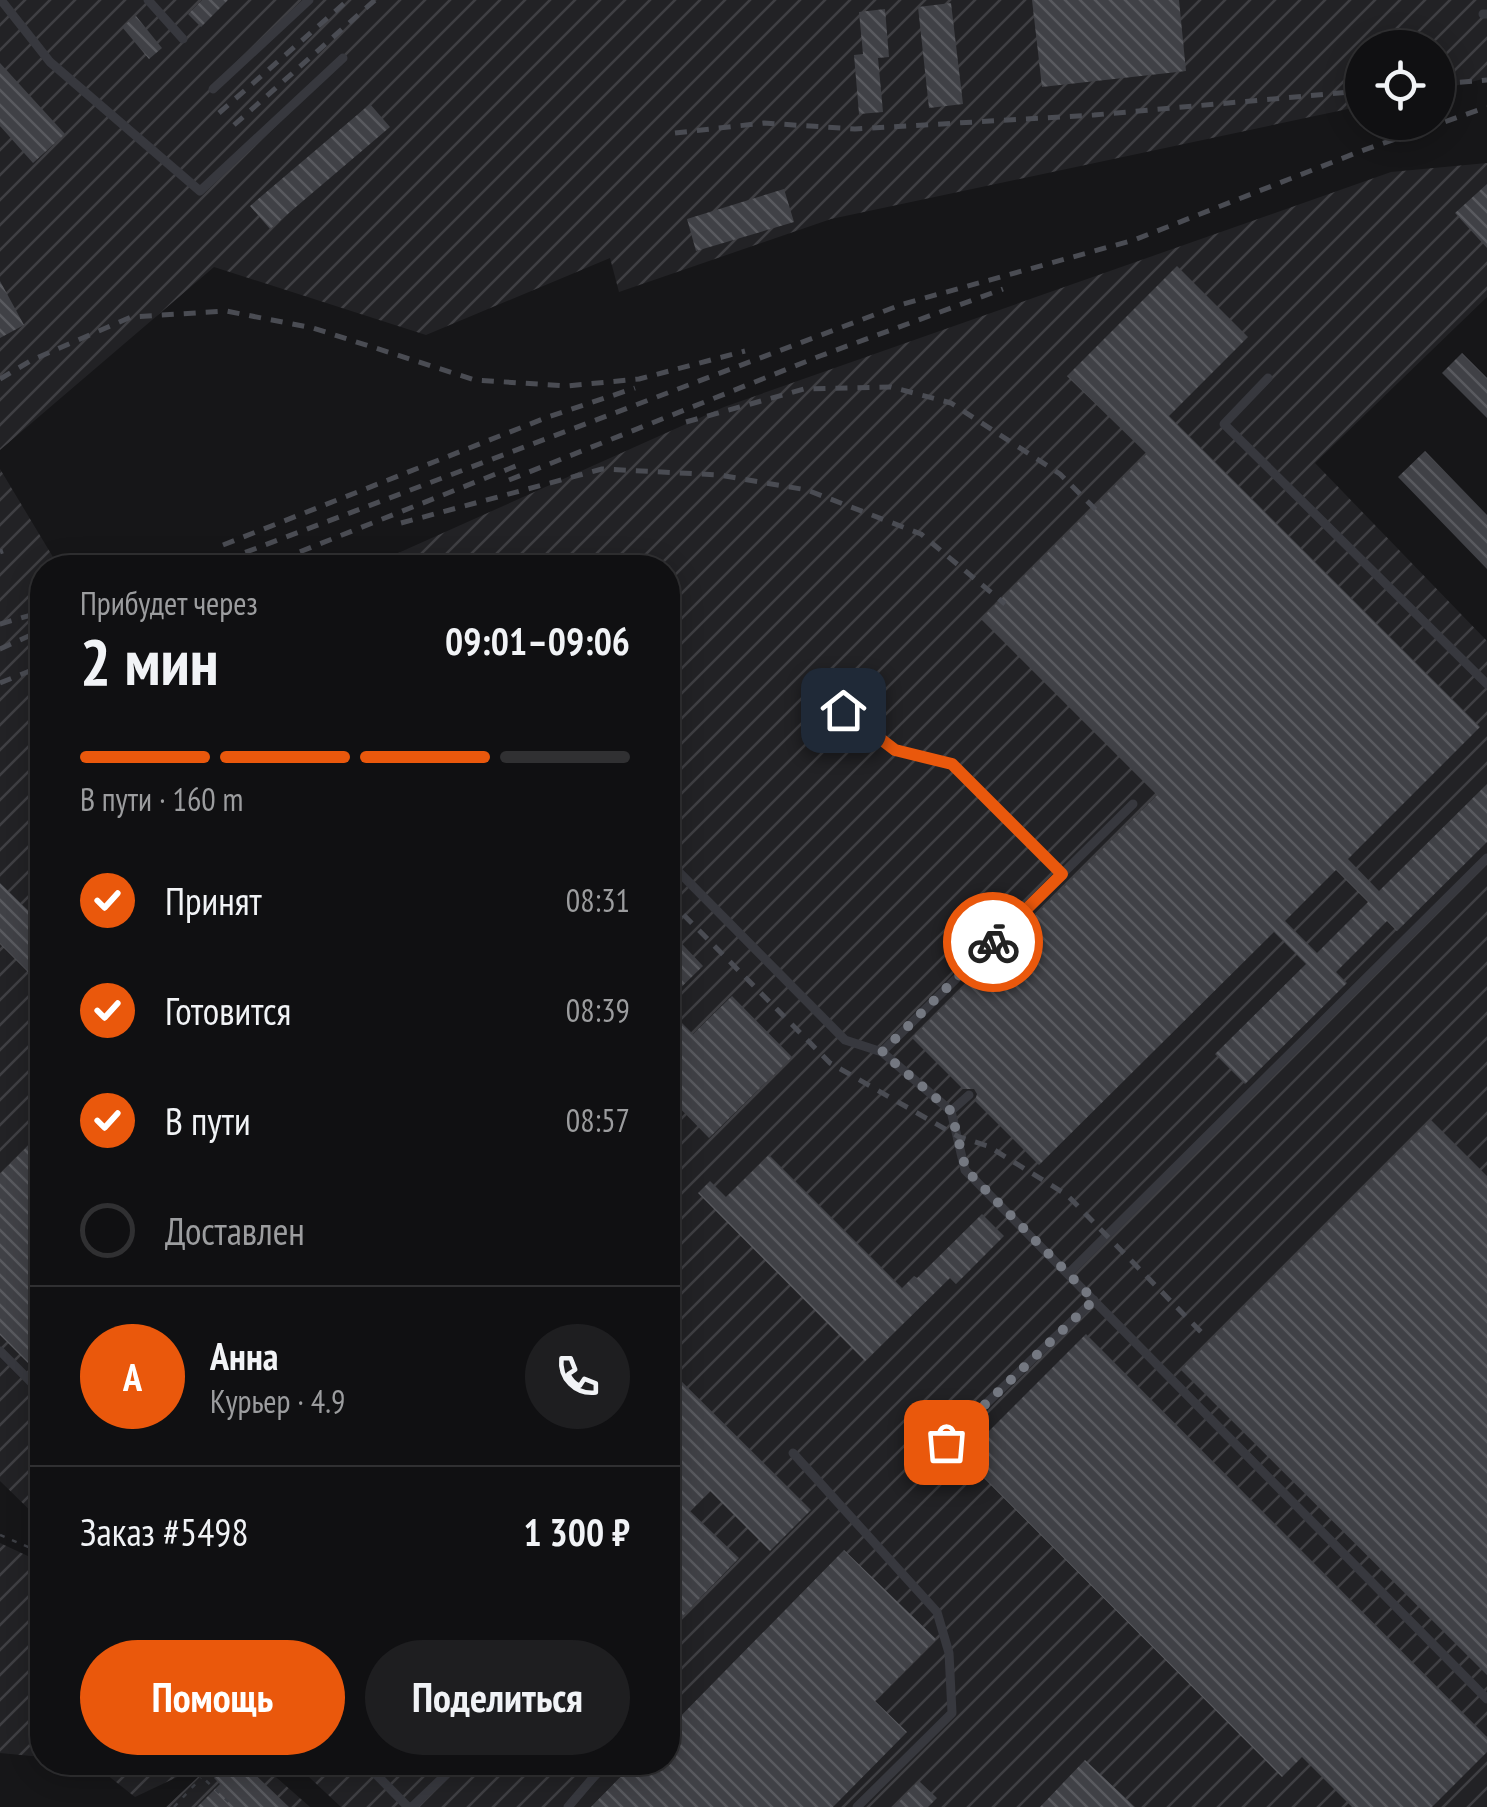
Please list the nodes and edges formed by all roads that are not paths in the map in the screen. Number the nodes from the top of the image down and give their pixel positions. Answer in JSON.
{"nodes":[{"id":1,"x":2,"y":0,"type":"edge"},
{"id":2,"x":148,"y":0,"type":"edge"},
{"id":3,"x":309,"y":0,"type":"edge"},
{"id":4,"x":183,"y":40,"type":"dead end"},
{"id":5,"x":343,"y":58,"type":"dead end"},
{"id":6,"x":213,"y":89,"type":"dead end"},
{"id":7,"x":1268,"y":378,"type":"dead end"},
{"id":8,"x":1487,"y":684,"type":"edge"},
{"id":9,"x":843,"y":710,"type":"dead end"},
{"id":10,"x":1133,"y":804,"type":"dead end"},
{"id":11,"x":1487,"y":858,"type":"edge"},
{"id":12,"x":680,"y":873,"type":"edge"},
{"id":13,"x":1062,"y":874,"type":"junction"},
{"id":14,"x":882,"y":1052,"type":"junction"},
{"id":15,"x":969,"y":1095,"type":"dead end"},
{"id":16,"x":951,"y":1111,"type":"junction"},
{"id":17,"x":1068,"y":1274,"type":"junction"},
{"id":18,"x":1094,"y":1300,"type":"junction"},
{"id":19,"x":0,"y":1351,"type":"edge"},
{"id":20,"x":30,"y":1381,"type":"edge"},
{"id":21,"x":946,"y":1442,"type":"dead end"},
{"id":22,"x":793,"y":1453,"type":"dead end"},
{"id":23,"x":1487,"y":1699,"type":"edge"},
{"id":24,"x":377,"y":1775,"type":"edge"},
{"id":25,"x":446,"y":1775,"type":"edge"},
{"id":26,"x":595,"y":1775,"type":"edge"},
{"id":27,"x":410,"y":1807,"type":"edge"},
{"id":28,"x":568,"y":1807,"type":"edge"},
{"id":29,"x":858,"y":1807,"type":"edge"}],
"edges":[{"from":1,"to":5,"type":"lane"},
{"from":2,"to":4,"type":"lane"},
{"from":3,"to":6,"type":"lane"},
{"from":7,"to":8,"type":"lane"},
{"from":9,"to":13,"type":"lane"},
{"from":10,"to":13,"type":"lane"},
{"from":11,"to":17,"type":"lane"},
{"from":12,"to":14,"type":"lane"},
{"from":13,"to":14,"type":"lane"},
{"from":14,"to":16,"type":"lane"},
{"from":15,"to":16,"type":"lane"},
{"from":16,"to":17,"type":"lane"},
{"from":17,"to":18,"type":"lane"},
{"from":18,"to":21,"type":"lane"},
{"from":18,"to":23,"type":"lane"},
{"from":19,"to":20,"type":"lane"},
{"from":22,"to":29,"type":"lane"},
{"from":24,"to":27,"type":"lane"},
{"from":25,"to":27,"type":"lane"},
{"from":26,"to":28,"type":"lane"}]}
